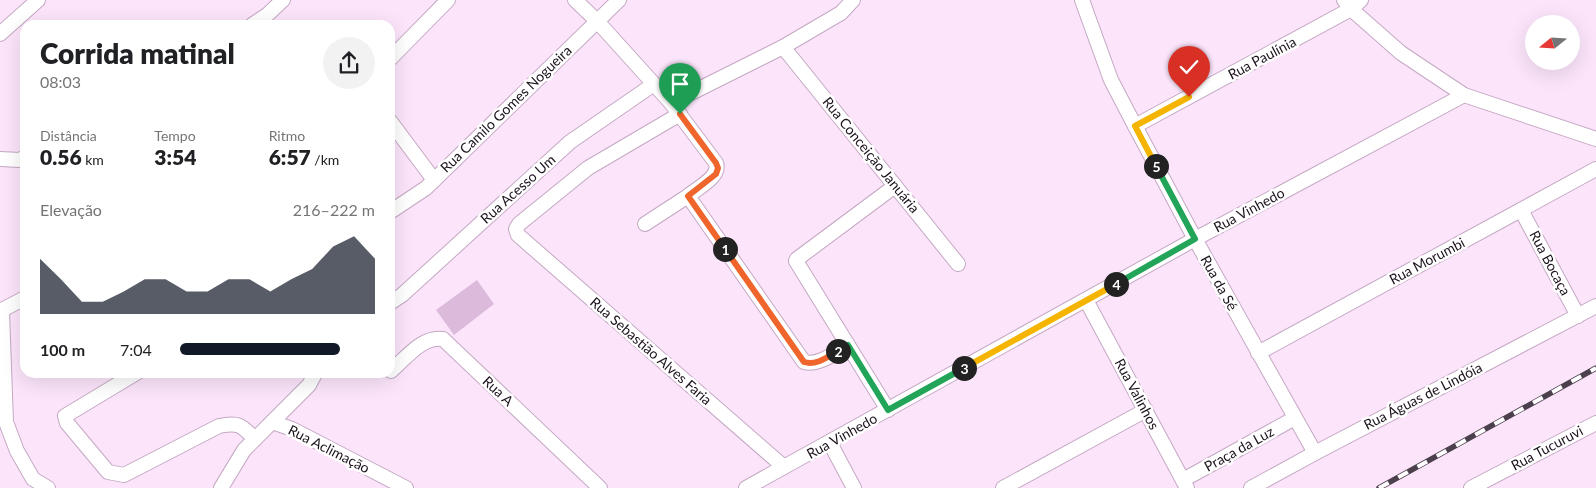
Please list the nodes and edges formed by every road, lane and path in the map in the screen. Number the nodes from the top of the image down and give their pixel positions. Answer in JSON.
{"nodes":[{"id":1,"x":38,"y":0,"type":"edge"},
{"id":2,"x":283,"y":0,"type":"edge"},
{"id":3,"x":448,"y":0,"type":"edge"},
{"id":4,"x":575,"y":0,"type":"edge"},
{"id":5,"x":619,"y":0,"type":"edge"},
{"id":6,"x":853,"y":0,"type":"edge"},
{"id":7,"x":1082,"y":0,"type":"edge"},
{"id":8,"x":1352,"y":3,"type":"edge"},
{"id":9,"x":260,"y":20,"type":"edge"},
{"id":10,"x":597,"y":21,"type":"junction"},
{"id":11,"x":0,"y":34,"type":"edge"},
{"id":12,"x":783,"y":47,"type":"junction"},
{"id":13,"x":395,"y":55,"type":"edge"},
{"id":14,"x":654,"y":84,"type":"junction"},
{"id":15,"x":1464,"y":96,"type":"junction"},
{"id":16,"x":675,"y":108,"type":"junction"},
{"id":17,"x":1135,"y":126,"type":"junction"},
{"id":18,"x":395,"y":128,"type":"edge"},
{"id":19,"x":1596,"y":139,"type":"edge"},
{"id":20,"x":0,"y":159,"type":"edge"},
{"id":21,"x":20,"y":160,"type":"edge"},
{"id":22,"x":1596,"y":169,"type":"edge"},
{"id":23,"x":434,"y":180,"type":"junction"},
{"id":24,"x":895,"y":186,"type":"junction"},
{"id":25,"x":688,"y":196,"type":"junction"},
{"id":26,"x":395,"y":209,"type":"edge"},
{"id":27,"x":1521,"y":210,"type":"junction"},
{"id":28,"x":645,"y":224,"type":"dead end"},
{"id":29,"x":1195,"y":239,"type":"junction"},
{"id":30,"x":958,"y":264,"type":"dead end"},
{"id":31,"x":395,"y":300,"type":"edge"},
{"id":32,"x":1086,"y":300,"type":"junction"},
{"id":33,"x":20,"y":301,"type":"edge"},
{"id":34,"x":1596,"y":306,"type":"edge"},
{"id":35,"x":1,"y":311,"type":"edge"},
{"id":36,"x":1578,"y":316,"type":"junction"},
{"id":37,"x":848,"y":345,"type":"junction"},
{"id":38,"x":1258,"y":353,"type":"junction"},
{"id":39,"x":395,"y":368,"type":"edge"},
{"id":40,"x":128,"y":378,"type":"edge"},
{"id":41,"x":312,"y":378,"type":"edge"},
{"id":42,"x":888,"y":410,"type":"junction"},
{"id":43,"x":1146,"y":410,"type":"junction"},
{"id":44,"x":1295,"y":418,"type":"junction"},
{"id":45,"x":272,"y":422,"type":"junction"},
{"id":46,"x":1596,"y":423,"type":"edge"},
{"id":47,"x":255,"y":439,"type":"junction"},
{"id":48,"x":830,"y":443,"type":"junction"},
{"id":49,"x":1315,"y":453,"type":"junction"},
{"id":50,"x":784,"y":467,"type":"junction"},
{"id":51,"x":1185,"y":484,"type":"edge"},
{"id":52,"x":48,"y":488,"type":"edge"},
{"id":53,"x":221,"y":488,"type":"edge"},
{"id":54,"x":406,"y":488,"type":"edge"},
{"id":55,"x":600,"y":488,"type":"edge"},
{"id":56,"x":746,"y":488,"type":"edge"},
{"id":57,"x":854,"y":488,"type":"edge"},
{"id":58,"x":1003,"y":488,"type":"edge"},
{"id":59,"x":1251,"y":488,"type":"edge"},
{"id":60,"x":1471,"y":488,"type":"edge"}],
"edges":[{"from":1,"to":11,"type":"street"},
{"from":2,"to":9,"type":"street"},
{"from":3,"to":13,"type":"street"},
{"from":4,"to":10,"type":"street"},
{"from":5,"to":10,"type":"street","name":"Rua Camilo Gomes Nogueira"},
{"from":6,"to":12,"type":"street"},
{"from":7,"to":17,"type":"street","name":"Rua da Sé"},
{"from":8,"to":15,"type":"street"},
{"from":8,"to":17,"type":"street","name":"Rua Paulínia"},
{"from":10,"to":14,"type":"street"},
{"from":10,"to":23,"type":"street","name":"Rua Camilo Gomes Nogueira"},
{"from":12,"to":16,"type":"street"},
{"from":12,"to":24,"type":"street","name":"Rua Conceição Januária"},
{"from":14,"to":16,"type":"street"},
{"from":14,"to":31,"type":"street","name":"Rua Acesso Um"},
{"from":15,"to":19,"type":"street"},
{"from":15,"to":29,"type":"street","name":"Rua Vinhedo"},
{"from":16,"to":25,"type":"street"},
{"from":16,"to":50,"type":"street","name":"Rua Sebastião Alves Faria"},
{"from":17,"to":29,"type":"street","name":"Rua da Sé"},
{"from":18,"to":23,"type":"street"},
{"from":20,"to":21,"type":"street"},
{"from":22,"to":27,"type":"street","name":"Rua Morumbi"},
{"from":23,"to":26,"type":"street","name":"Rua Camilo Gomes Nogueira"},
{"from":24,"to":30,"type":"street","name":"Rua Conceição Januária"},
{"from":24,"to":37,"type":"street"},
{"from":25,"to":28,"type":"street"},
{"from":25,"to":37,"type":"street"},
{"from":27,"to":36,"type":"street","name":"Rua Bocaça"},
{"from":27,"to":38,"type":"street","name":"Rua Morumbi"},
{"from":29,"to":32,"type":"street","name":"Rua Vinhedo"},
{"from":29,"to":38,"type":"street","name":"Rua da Sé"},
{"from":32,"to":42,"type":"street","name":"Rua Vinhedo"},
{"from":32,"to":43,"type":"street","name":"Rua Valinhos"},
{"from":33,"to":35,"type":"street"},
{"from":34,"to":36,"type":"street","name":"Rua Águas de Lindóia"},
{"from":35,"to":52,"type":"street"},
{"from":36,"to":49,"type":"street","name":"Rua Águas de Lindóia"},
{"from":37,"to":42,"type":"street"},
{"from":38,"to":44,"type":"street","name":"Rua da Sé"},
{"from":39,"to":55,"type":"street","name":"Rua A"},
{"from":40,"to":47,"type":"street"},
{"from":41,"to":45,"type":"street"},
{"from":42,"to":48,"type":"street","name":"Rua Vinhedo"},
{"from":43,"to":51,"type":"street","name":"Rua Valinhos"},
{"from":43,"to":58,"type":"street"},
{"from":44,"to":49,"type":"street","name":"Rua da Sé"},
{"from":44,"to":51,"type":"street","name":"Praça da Luz"},
{"from":45,"to":47,"type":"street","name":"Rua Aclimação"},
{"from":45,"to":54,"type":"street","name":"Rua Aclimação"},
{"from":46,"to":60,"type":"street","name":"Rua Tucuruvi"},
{"from":47,"to":53,"type":"street","name":"Rua Aclimação"},
{"from":48,"to":50,"type":"street","name":"Rua Vinhedo"},
{"from":48,"to":57,"type":"street"},
{"from":49,"to":59,"type":"street","name":"Rua Águas de Lindóia"},
{"from":50,"to":56,"type":"street","name":"Rua Vinhedo"}]}
